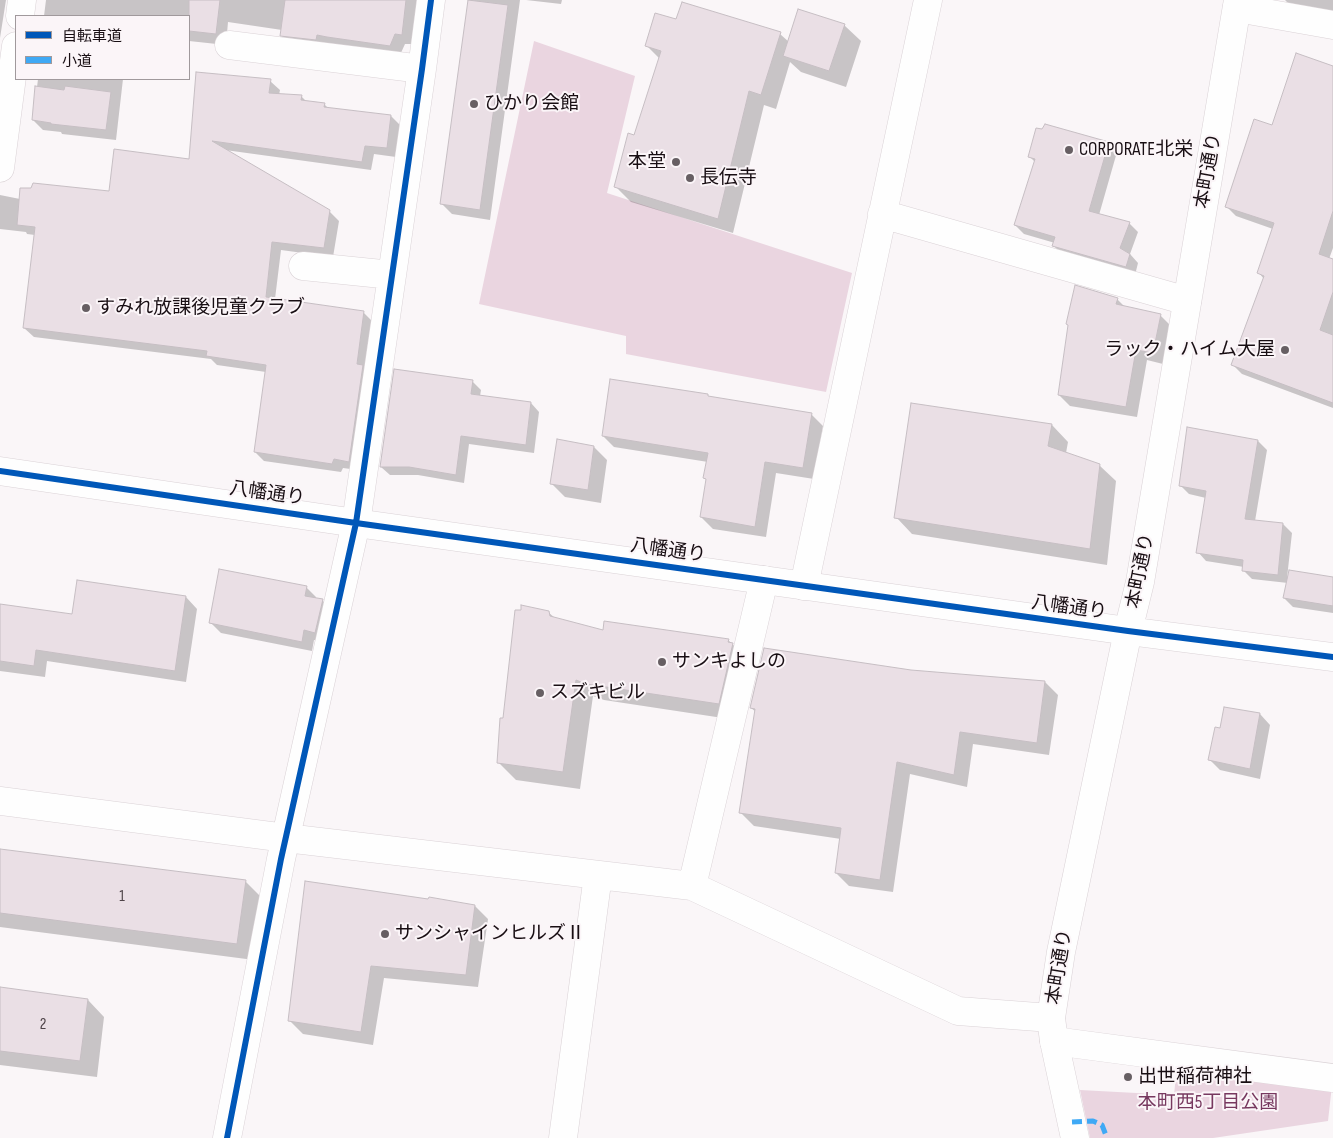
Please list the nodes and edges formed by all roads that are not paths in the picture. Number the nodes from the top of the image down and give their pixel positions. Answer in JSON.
{"nodes":[{"id":1,"x":22,"y":0,"type":"edge"},
{"id":2,"x":431,"y":0,"type":"edge"},
{"id":3,"x":928,"y":0,"type":"edge"},
{"id":4,"x":1237,"y":4,"type":"edge"},
{"id":5,"x":20,"y":15,"type":"edge"},
{"id":6,"x":1333,"y":26,"type":"edge"},
{"id":7,"x":229,"y":45,"type":"dead end"},
{"id":8,"x":15,"y":58,"type":"edge"},
{"id":9,"x":422,"y":69,"type":"junction"},
{"id":10,"x":0,"y":168,"type":"edge"},
{"id":11,"x":882,"y":214,"type":"junction"},
{"id":12,"x":303,"y":266,"type":"dead end"},
{"id":13,"x":392,"y":275,"type":"junction"},
{"id":14,"x":1187,"y":302,"type":"junction"},
{"id":15,"x":0,"y":471,"type":"edge"},
{"id":16,"x":356,"y":522,"type":"junction"},
{"id":17,"x":764,"y":580,"type":"junction"},
{"id":18,"x":804,"y":586,"type":"junction"},
{"id":19,"x":1128,"y":631,"type":"junction"},
{"id":20,"x":1333,"y":657,"type":"edge"},
{"id":21,"x":0,"y":801,"type":"edge"},
{"id":22,"x":286,"y":838,"type":"junction"},
{"id":23,"x":598,"y":875,"type":"junction"},
{"id":24,"x":692,"y":886,"type":"junction"},
{"id":25,"x":1053,"y":1030,"type":"junction"},
{"id":26,"x":1333,"y":1078,"type":"edge"},
{"id":27,"x":227,"y":1138,"type":"edge"},
{"id":28,"x":563,"y":1138,"type":"edge"},
{"id":29,"x":1075,"y":1138,"type":"edge"}],
"edges":[{"from":1,"to":5,"type":"street"},
{"from":2,"to":9,"type":"street"},
{"from":3,"to":11,"type":"street"},
{"from":4,"to":6,"type":"street"},
{"from":4,"to":14,"type":"street","name":"本町通り"},
{"from":7,"to":9,"type":"street"},
{"from":8,"to":10,"type":"street"},
{"from":9,"to":13,"type":"street"},
{"from":11,"to":14,"type":"street"},
{"from":11,"to":18,"type":"street"},
{"from":12,"to":13,"type":"street"},
{"from":13,"to":16,"type":"street"},
{"from":14,"to":19,"type":"street","name":"本町通り"},
{"from":15,"to":16,"type":"street","name":"八幡通り"},
{"from":16,"to":17,"type":"street","name":"八幡通り"},
{"from":16,"to":22,"type":"street"},
{"from":17,"to":18,"type":"street","name":"八幡通り"},
{"from":17,"to":24,"type":"street"},
{"from":18,"to":19,"type":"street","name":"八幡通り"},
{"from":19,"to":20,"type":"street","name":"八幡通り"},
{"from":19,"to":25,"type":"street","name":"本町通り"},
{"from":21,"to":22,"type":"street"},
{"from":22,"to":23,"type":"street"},
{"from":22,"to":27,"type":"street"},
{"from":23,"to":24,"type":"street"},
{"from":23,"to":28,"type":"street"},
{"from":24,"to":25,"type":"street"},
{"from":25,"to":26,"type":"street"},
{"from":25,"to":29,"type":"street","name":"本町通り"}]}
